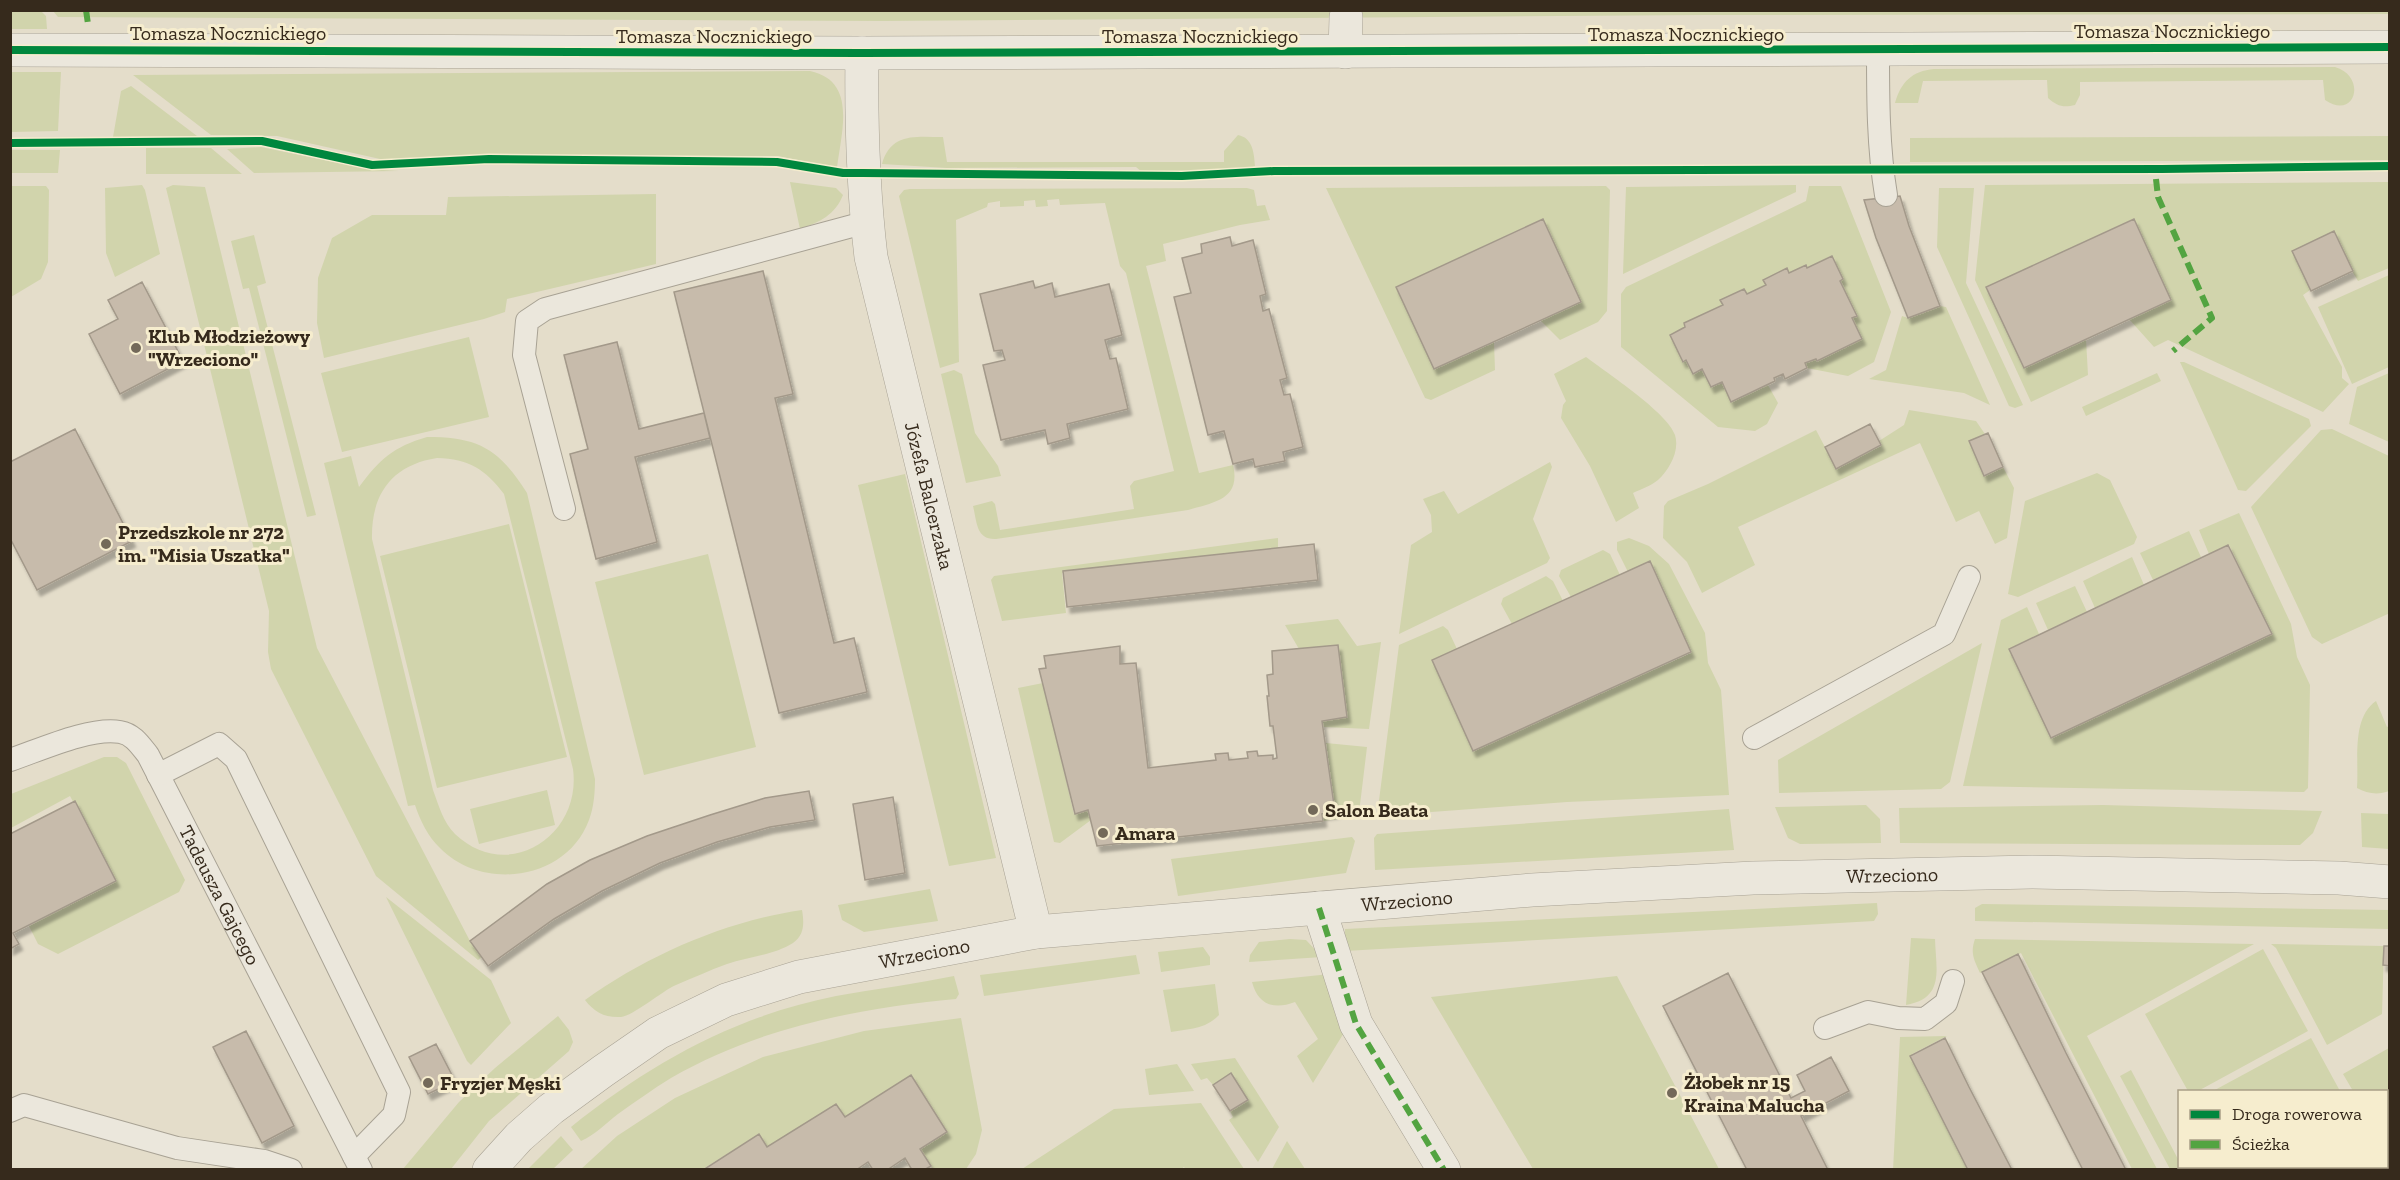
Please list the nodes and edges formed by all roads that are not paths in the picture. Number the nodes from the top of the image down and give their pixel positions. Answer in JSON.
{"nodes":[{"id":1,"x":1346,"y":17,"type":"dead end"},
{"id":2,"x":2390,"y":47,"type":"edge"},
{"id":3,"x":1878,"y":49,"type":"junction"},
{"id":4,"x":10,"y":50,"type":"edge"},
{"id":5,"x":1345,"y":52,"type":"junction"},
{"id":6,"x":862,"y":53,"type":"junction"},
{"id":7,"x":1886,"y":195,"type":"dead end"},
{"id":8,"x":867,"y":222,"type":"junction"},
{"id":9,"x":564,"y":509,"type":"dead end"},
{"id":10,"x":1969,"y":577,"type":"dead end"},
{"id":11,"x":1754,"y":738,"type":"dead end"},
{"id":12,"x":10,"y":760,"type":"edge"},
{"id":13,"x":158,"y":775,"type":"junction"},
{"id":14,"x":2390,"y":882,"type":"edge"},
{"id":15,"x":1319,"y":908,"type":"junction"},
{"id":16,"x":1036,"y":932,"type":"junction"},
{"id":17,"x":1953,"y":981,"type":"dead end"},
{"id":18,"x":1825,"y":1029,"type":"dead end"},
{"id":19,"x":10,"y":1112,"type":"edge"},
{"id":20,"x":357,"y":1163,"type":"edge"},
{"id":21,"x":291,"y":1170,"type":"edge"},
{"id":22,"x":489,"y":1170,"type":"edge"},
{"id":23,"x":1444,"y":1170,"type":"edge"}],
"edges":[{"from":1,"to":5,"type":"street"},
{"from":2,"to":3,"type":"street","name":"Tomasza Nocznickiego"},
{"from":3,"to":5,"type":"street","name":"Tomasza Nocznickiego"},
{"from":3,"to":7,"type":"lane"},
{"from":4,"to":6,"type":"street","name":"Tomasza Nocznickiego"},
{"from":5,"to":6,"type":"street","name":"Tomasza Nocznickiego"},
{"from":6,"to":8,"type":"street","name":"Józefa Balcerzaka"},
{"from":8,"to":9,"type":"lane"},
{"from":8,"to":16,"type":"street","name":"Józefa Balcerzaka"},
{"from":10,"to":11,"type":"lane"},
{"from":12,"to":13,"type":"lane","name":"Tadeusza Gajcego"},
{"from":13,"to":20,"type":"lane","name":"Tadeusza Gajcego"},
{"from":13,"to":20,"type":"lane"},
{"from":14,"to":15,"type":"street","name":"Wrzeciono"},
{"from":15,"to":16,"type":"street","name":"Wrzeciono"},
{"from":15,"to":23,"type":"street"},
{"from":16,"to":22,"type":"street","name":"Wrzeciono"},
{"from":17,"to":18,"type":"lane"},
{"from":19,"to":21,"type":"lane"}]}
